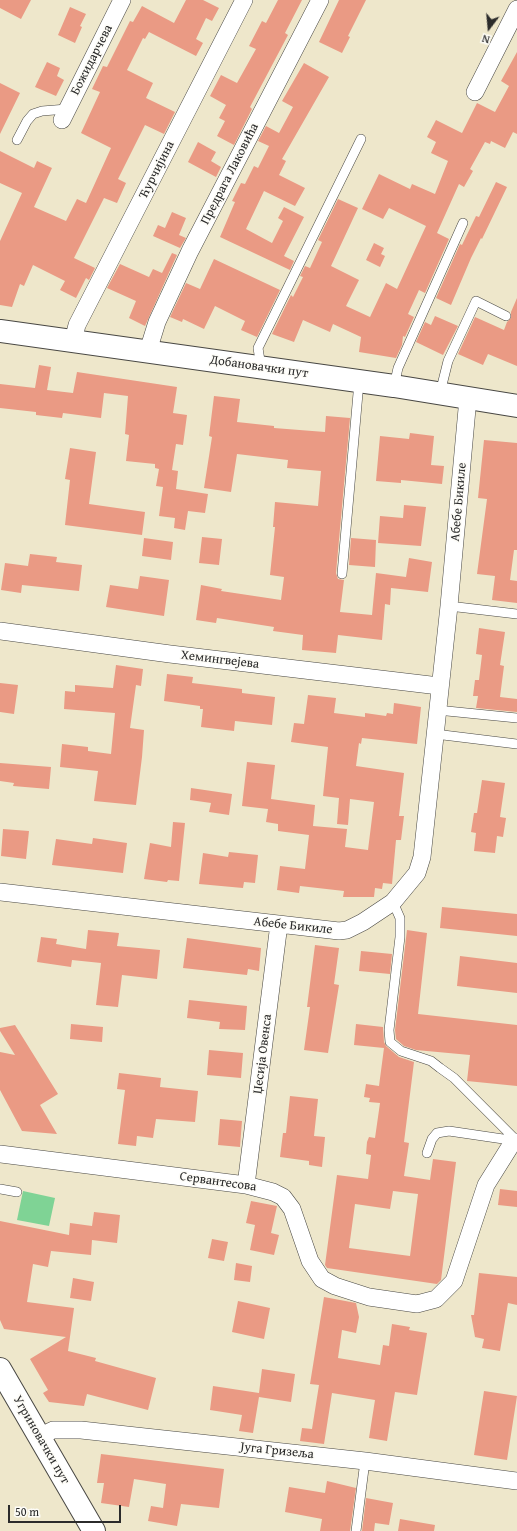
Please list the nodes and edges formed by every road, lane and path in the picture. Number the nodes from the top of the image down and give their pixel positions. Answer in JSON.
{"nodes":[{"id":1,"x":122,"y":0,"type":"edge"},
{"id":2,"x":244,"y":0,"type":"edge"},
{"id":3,"x":320,"y":0,"type":"edge"},
{"id":4,"x":517,"y":9,"type":"edge"},
{"id":5,"x":475,"y":92,"type":"dead end"},
{"id":6,"x":64,"y":115,"type":"joint"},
{"id":7,"x":361,"y":139,"type":"dead end"},
{"id":8,"x":16,"y":140,"type":"dead end"},
{"id":9,"x":463,"y":222,"type":"dead end"},
{"id":10,"x":506,"y":316,"type":"dead end"},
{"id":11,"x":0,"y":331,"type":"edge"},
{"id":12,"x":73,"y":341,"type":"junction"},
{"id":13,"x":148,"y":351,"type":"junction"},
{"id":14,"x":261,"y":367,"type":"junction"},
{"id":15,"x":359,"y":382,"type":"junction"},
{"id":16,"x":394,"y":386,"type":"junction"},
{"id":17,"x":440,"y":393,"type":"junction"},
{"id":18,"x":468,"y":398,"type":"junction"},
{"id":19,"x":517,"y":406,"type":"edge"},
{"id":20,"x":342,"y":574,"type":"dead end"},
{"id":21,"x":449,"y":606,"type":"junction"},
{"id":22,"x":517,"y":614,"type":"edge"},
{"id":23,"x":0,"y":631,"type":"edge"},
{"id":24,"x":440,"y":686,"type":"junction"},
{"id":25,"x":437,"y":710,"type":"junction"},
{"id":26,"x":517,"y":718,"type":"edge"},
{"id":27,"x":435,"y":734,"type":"junction"},
{"id":28,"x":517,"y":744,"type":"edge"},
{"id":29,"x":0,"y":892,"type":"edge"},
{"id":30,"x":394,"y":902,"type":"junction"},
{"id":31,"x":279,"y":924,"type":"junction"},
{"id":32,"x":517,"y":1141,"type":"edge"},
{"id":33,"x":427,"y":1153,"type":"dead end"},
{"id":34,"x":0,"y":1154,"type":"edge"},
{"id":35,"x":246,"y":1185,"type":"junction"},
{"id":36,"x":0,"y":1189,"type":"edge"},
{"id":37,"x":17,"y":1192,"type":"dead end"},
{"id":38,"x":0,"y":1369,"type":"edge"},
{"id":39,"x":39,"y":1436,"type":"junction"},
{"id":40,"x":365,"y":1461,"type":"junction"},
{"id":41,"x":517,"y":1481,"type":"edge"},
{"id":42,"x":94,"y":1531,"type":"edge"},
{"id":43,"x":356,"y":1531,"type":"edge"}],
"edges":[{"from":1,"to":6,"type":"street","name":"Божидарчева"},
{"from":2,"to":12,"type":"street","name":"Ћурчијина"},
{"from":3,"to":13,"type":"street","name":"Предрага Лаковића"},
{"from":4,"to":5,"type":"street"},
{"from":6,"to":8,"type":"lane"},
{"from":7,"to":14,"type":"lane"},
{"from":9,"to":16,"type":"lane"},
{"from":10,"to":17,"type":"lane"},
{"from":11,"to":12,"type":"street","name":"Добановачки пут"},
{"from":12,"to":13,"type":"street","name":"Добановачки пут"},
{"from":13,"to":14,"type":"street","name":"Добановачки пут"},
{"from":14,"to":15,"type":"street","name":"Добановачки пут"},
{"from":15,"to":16,"type":"street","name":"Добановачки пут"},
{"from":15,"to":20,"type":"lane"},
{"from":16,"to":17,"type":"street","name":"Добановачки пут"},
{"from":17,"to":18,"type":"street","name":"Добановачки пут"},
{"from":18,"to":19,"type":"street","name":"Добановачки пут"},
{"from":18,"to":21,"type":"street","name":"Абебе Бикиле"},
{"from":21,"to":22,"type":"lane"},
{"from":21,"to":24,"type":"street","name":"Абебе Бикиле"},
{"from":23,"to":24,"type":"street","name":"Хемингвејева"},
{"from":24,"to":25,"type":"street","name":"Абебе Бикиле"},
{"from":25,"to":26,"type":"lane"},
{"from":25,"to":27,"type":"street","name":"Абебе Бикиле"},
{"from":27,"to":28,"type":"lane"},
{"from":27,"to":30,"type":"street","name":"Абебе Бикиле"},
{"from":29,"to":31,"type":"street","name":"Абебе Бикиле"},
{"from":30,"to":31,"type":"street","name":"Абебе Бикиле"},
{"from":30,"to":32,"type":"lane"},
{"from":31,"to":35,"type":"street","name":"Џесија Овенса"},
{"from":32,"to":33,"type":"lane"},
{"from":32,"to":35,"type":"street","name":"Сервантесова"},
{"from":34,"to":35,"type":"street","name":"Сервантесова"},
{"from":36,"to":37,"type":"lane"},
{"from":38,"to":39,"type":"street","name":"Угриновачки пут"},
{"from":39,"to":40,"type":"street","name":"Југа Гризеља"},
{"from":39,"to":42,"type":"street","name":"Угриновачки пут"},
{"from":40,"to":41,"type":"street","name":"Југа Гризеља"},
{"from":40,"to":43,"type":"lane"}]}
